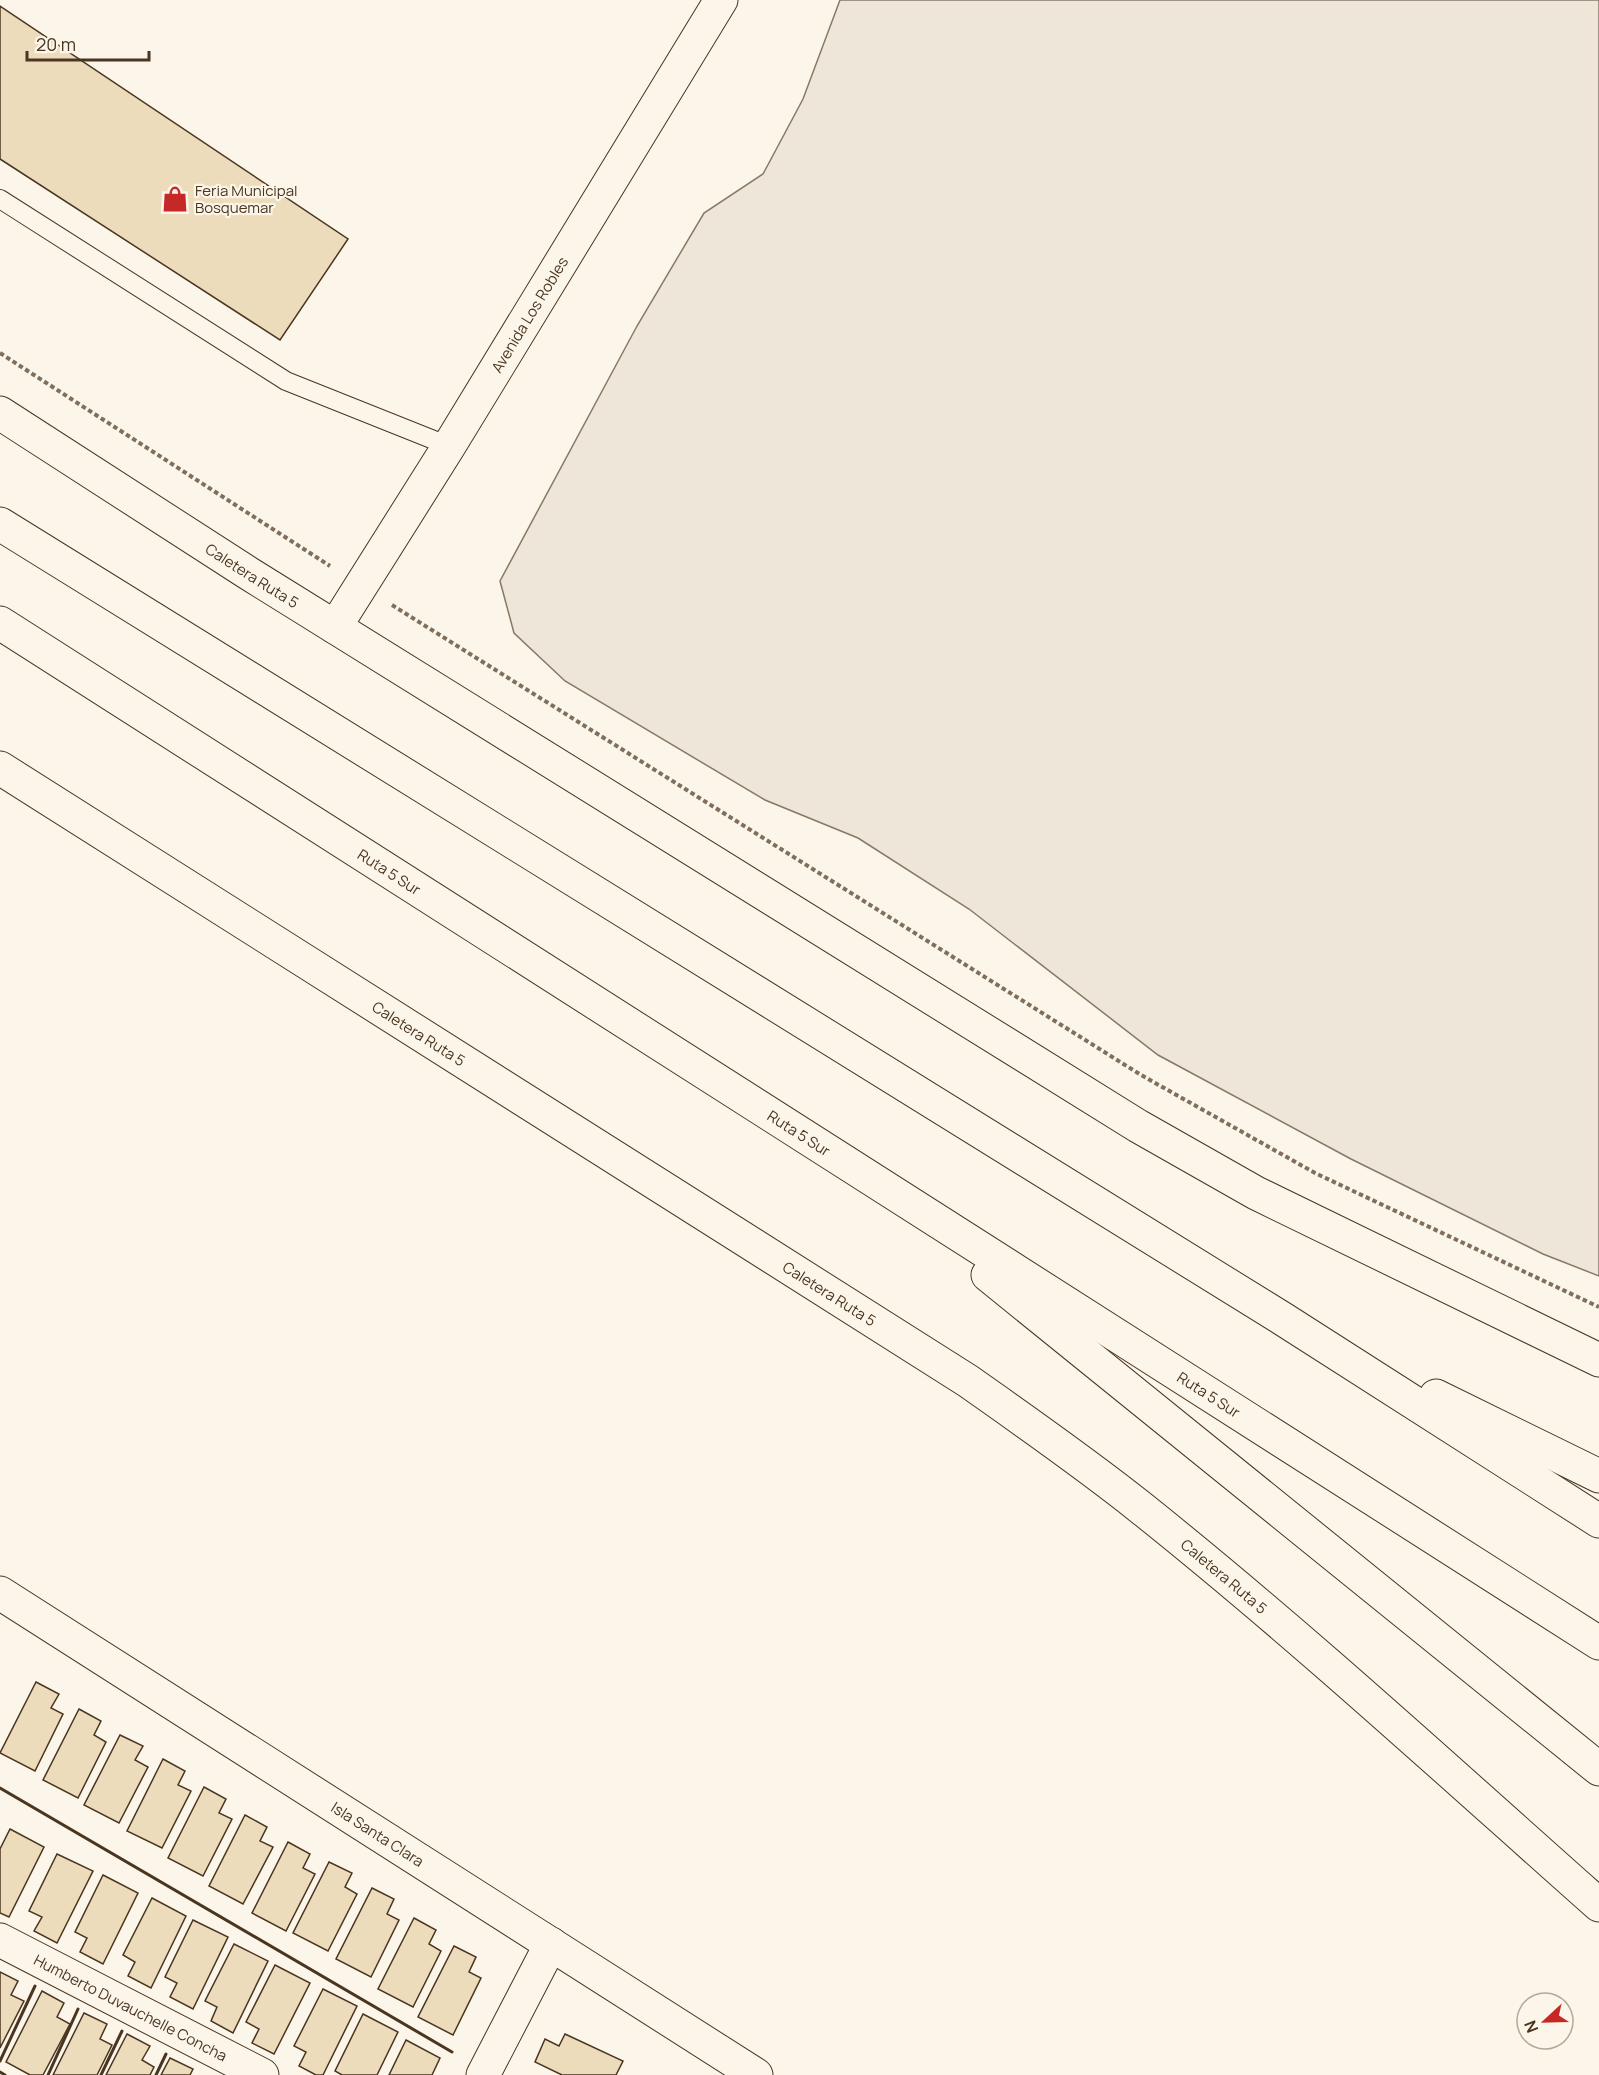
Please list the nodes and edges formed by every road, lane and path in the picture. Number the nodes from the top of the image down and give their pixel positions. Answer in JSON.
{"nodes":[{"id":1,"x":721,"y":0,"type":"edge"},
{"id":2,"x":0,"y":199,"type":"edge"},
{"id":3,"x":0,"y":353,"type":"edge"},
{"id":4,"x":0,"y":414,"type":"edge"},
{"id":5,"x":449,"y":446,"type":"junction"},
{"id":6,"x":0,"y":524,"type":"edge"},
{"id":7,"x":361,"y":586,"type":"junction"},
{"id":8,"x":0,"y":623,"type":"edge"},
{"id":9,"x":335,"y":627,"type":"junction"},
{"id":10,"x":0,"y":768,"type":"edge"},
{"id":11,"x":864,"y":1174,"type":"junction"},
{"id":12,"x":1599,"y":1307,"type":"edge"},
{"id":13,"x":1283,"y":1319,"type":"junction"},
{"id":14,"x":1599,"y":1360,"type":"edge"},
{"id":15,"x":1599,"y":1476,"type":"edge"},
{"id":16,"x":1599,"y":1521,"type":"edge"},
{"id":17,"x":0,"y":1593,"type":"edge"},
{"id":18,"x":1599,"y":1643,"type":"edge"},
{"id":19,"x":1599,"y":1769,"type":"edge"},
{"id":20,"x":1599,"y":1905,"type":"edge"},
{"id":21,"x":0,"y":1940,"type":"edge"},
{"id":22,"x":551,"y":1944,"type":"junction"},
{"id":23,"x":262,"y":2075,"type":"edge"},
{"id":24,"x":483,"y":2075,"type":"edge"},
{"id":25,"x":756,"y":2075,"type":"edge"}],
"edges":[{"from":1,"to":5,"type":"main road","name":"Avenida Los Robles"},
{"from":2,"to":5,"type":"lane"},
{"from":3,"to":7,"type":"path"},
{"from":4,"to":9,"type":"main road","name":"Caletera Ruta 5"},
{"from":5,"to":7,"type":"main road","name":"Avenida Los Robles"},
{"from":6,"to":13,"type":"main road"},
{"from":7,"to":9,"type":"main road","name":"Avenida Los Robles"},
{"from":7,"to":12,"type":"path"},
{"from":8,"to":11,"type":"main road","name":"Ruta 5 Sur"},
{"from":9,"to":14,"type":"main road","name":"Caletera Ruta 5"},
{"from":10,"to":20,"type":"main road","name":"Caletera Ruta 5"},
{"from":11,"to":18,"type":"main road","name":"Ruta 5 Sur"},
{"from":11,"to":19,"type":"main road"},
{"from":13,"to":15,"type":"main road"},
{"from":13,"to":16,"type":"main road"},
{"from":17,"to":22,"type":"main road","name":"Isla Santa Clara"},
{"from":21,"to":23,"type":"main road","name":"Humberto Duvauchelle Concha"},
{"from":22,"to":24,"type":"main road"},
{"from":22,"to":25,"type":"main road","name":"Isla Santa Clara"}]}
